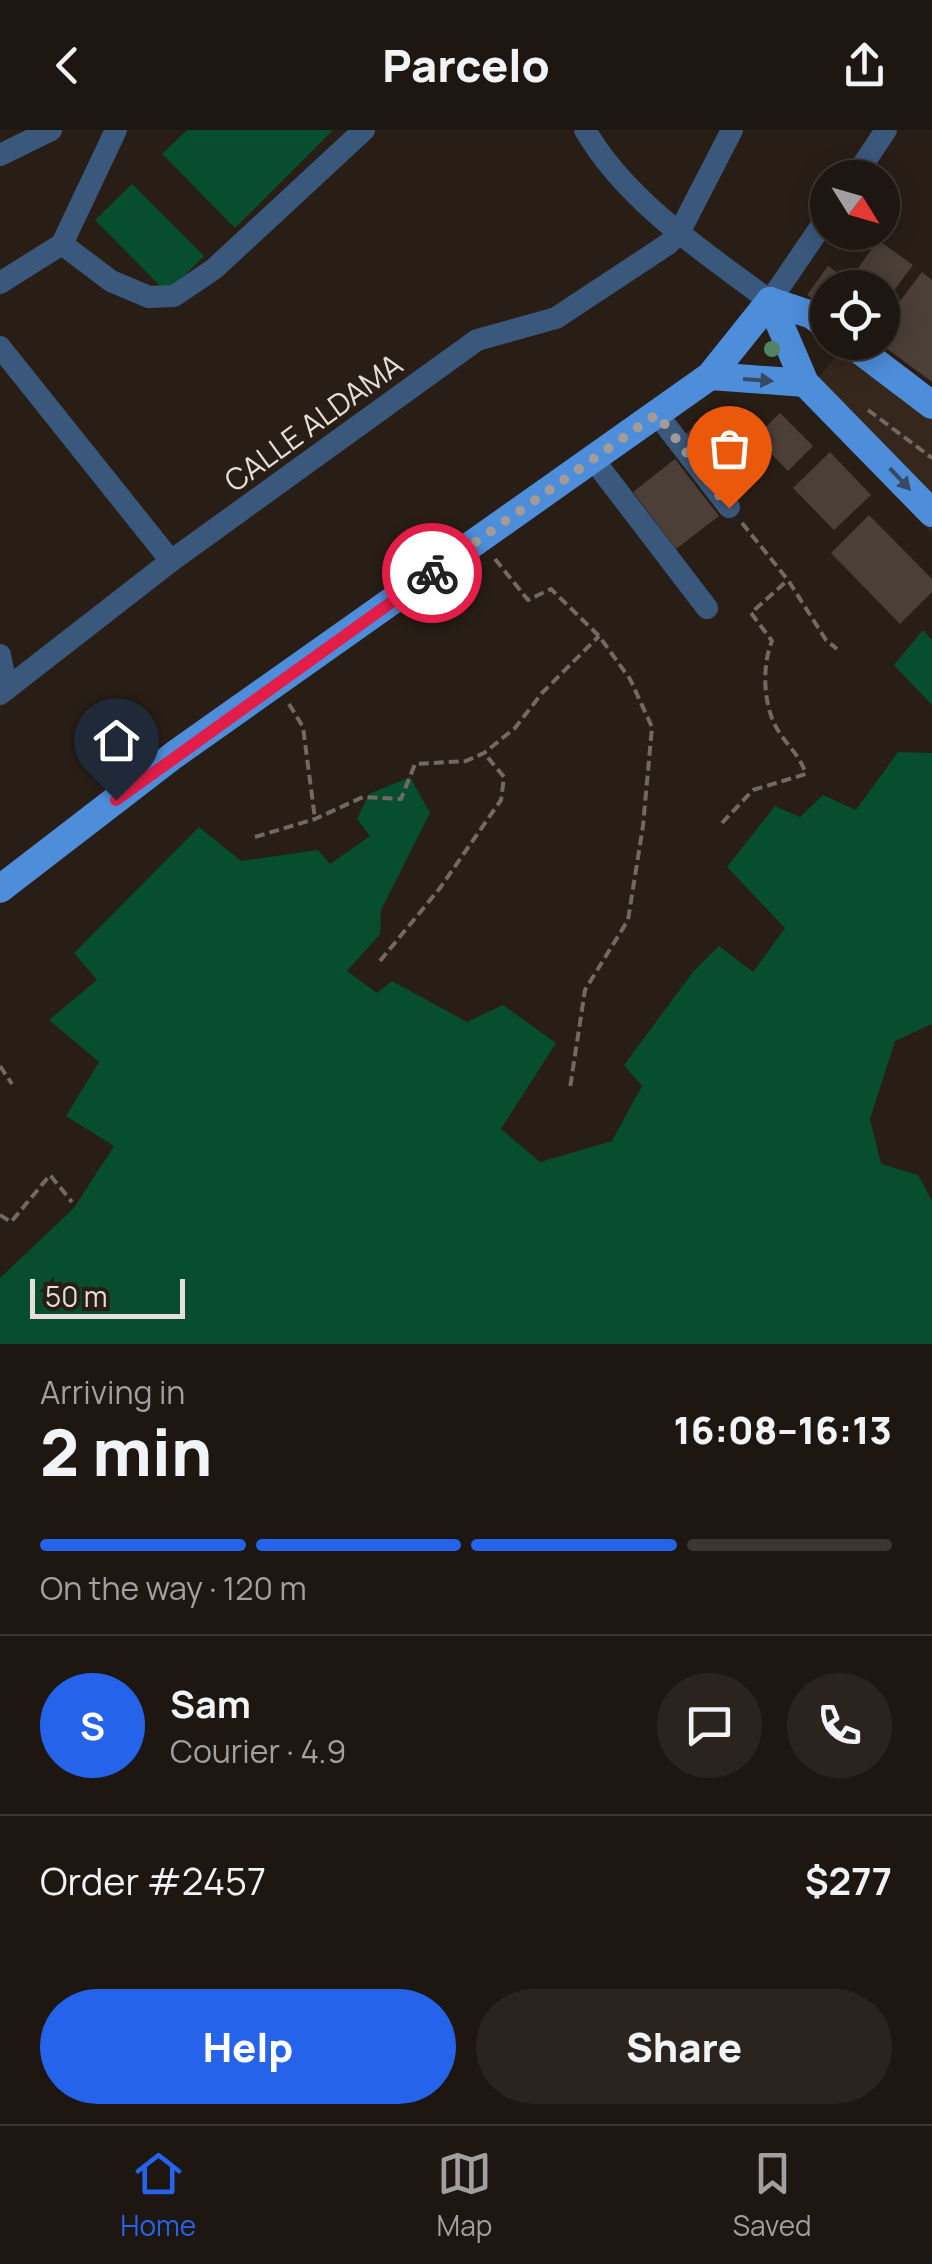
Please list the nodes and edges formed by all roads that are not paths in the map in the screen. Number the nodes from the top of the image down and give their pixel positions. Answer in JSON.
{"nodes":[{"id":1,"x":51,"y":130,"type":"edge"},
{"id":2,"x":116,"y":130,"type":"edge"},
{"id":3,"x":364,"y":130,"type":"edge"},
{"id":4,"x":732,"y":130,"type":"edge"},
{"id":5,"x":886,"y":130,"type":"edge"},
{"id":6,"x":591,"y":133,"type":"edge"},
{"id":7,"x":0,"y":155,"type":"edge"},
{"id":8,"x":866,"y":160,"type":"edge"},
{"id":9,"x":680,"y":233,"type":"junction"},
{"id":10,"x":810,"y":242,"type":"edge"},
{"id":11,"x":62,"y":244,"type":"junction"},
{"id":12,"x":0,"y":284,"type":"edge"},
{"id":13,"x":770,"y":301,"type":"junction"},
{"id":14,"x":810,"y":313,"type":"edge"},
{"id":15,"x":0,"y":347,"type":"edge"},
{"id":16,"x":873,"y":360,"type":"edge"},
{"id":17,"x":710,"y":376,"type":"junction"},
{"id":18,"x":804,"y":384,"type":"junction"},
{"id":19,"x":932,"y":405,"type":"edge"},
{"id":20,"x":657,"y":414,"type":"junction"},
{"id":21,"x":593,"y":459,"type":"junction"},
{"id":22,"x":729,"y":508,"type":"road end"},
{"id":23,"x":932,"y":513,"type":"edge"},
{"id":24,"x":171,"y":560,"type":"junction"},
{"id":25,"x":707,"y":608,"type":"dead end"},
{"id":26,"x":0,"y":655,"type":"edge"},
{"id":27,"x":4,"y":691,"type":"edge"},
{"id":28,"x":0,"y":888,"type":"edge"}],
"edges":[{"from":1,"to":7,"type":"street"},
{"from":2,"to":11,"type":"street"},
{"from":3,"to":11,"type":"street"},
{"from":4,"to":9,"type":"street"},
{"from":5,"to":8,"type":"street"},
{"from":6,"to":9,"type":"street"},
{"from":9,"to":13,"type":"street"},
{"from":9,"to":24,"type":"street","name":"CALLE ALDAMA"},
{"from":10,"to":13,"type":"street"},
{"from":11,"to":12,"type":"street"},
{"from":13,"to":14,"type":"main road"},
{"from":13,"to":17,"type":"main road"},
{"from":13,"to":18,"type":"main road"},
{"from":15,"to":24,"type":"street"},
{"from":16,"to":19,"type":"main road"},
{"from":17,"to":18,"type":"main road","one_way":true},
{"from":17,"to":20,"type":"main road"},
{"from":18,"to":23,"type":"main road","one_way":true},
{"from":20,"to":21,"type":"main road"},
{"from":20,"to":22,"type":"street"},
{"from":21,"to":25,"type":"street"},
{"from":21,"to":28,"type":"main road"},
{"from":24,"to":27,"type":"street","name":"CALLE ALDAMA"},
{"from":26,"to":27,"type":"street"}]}
